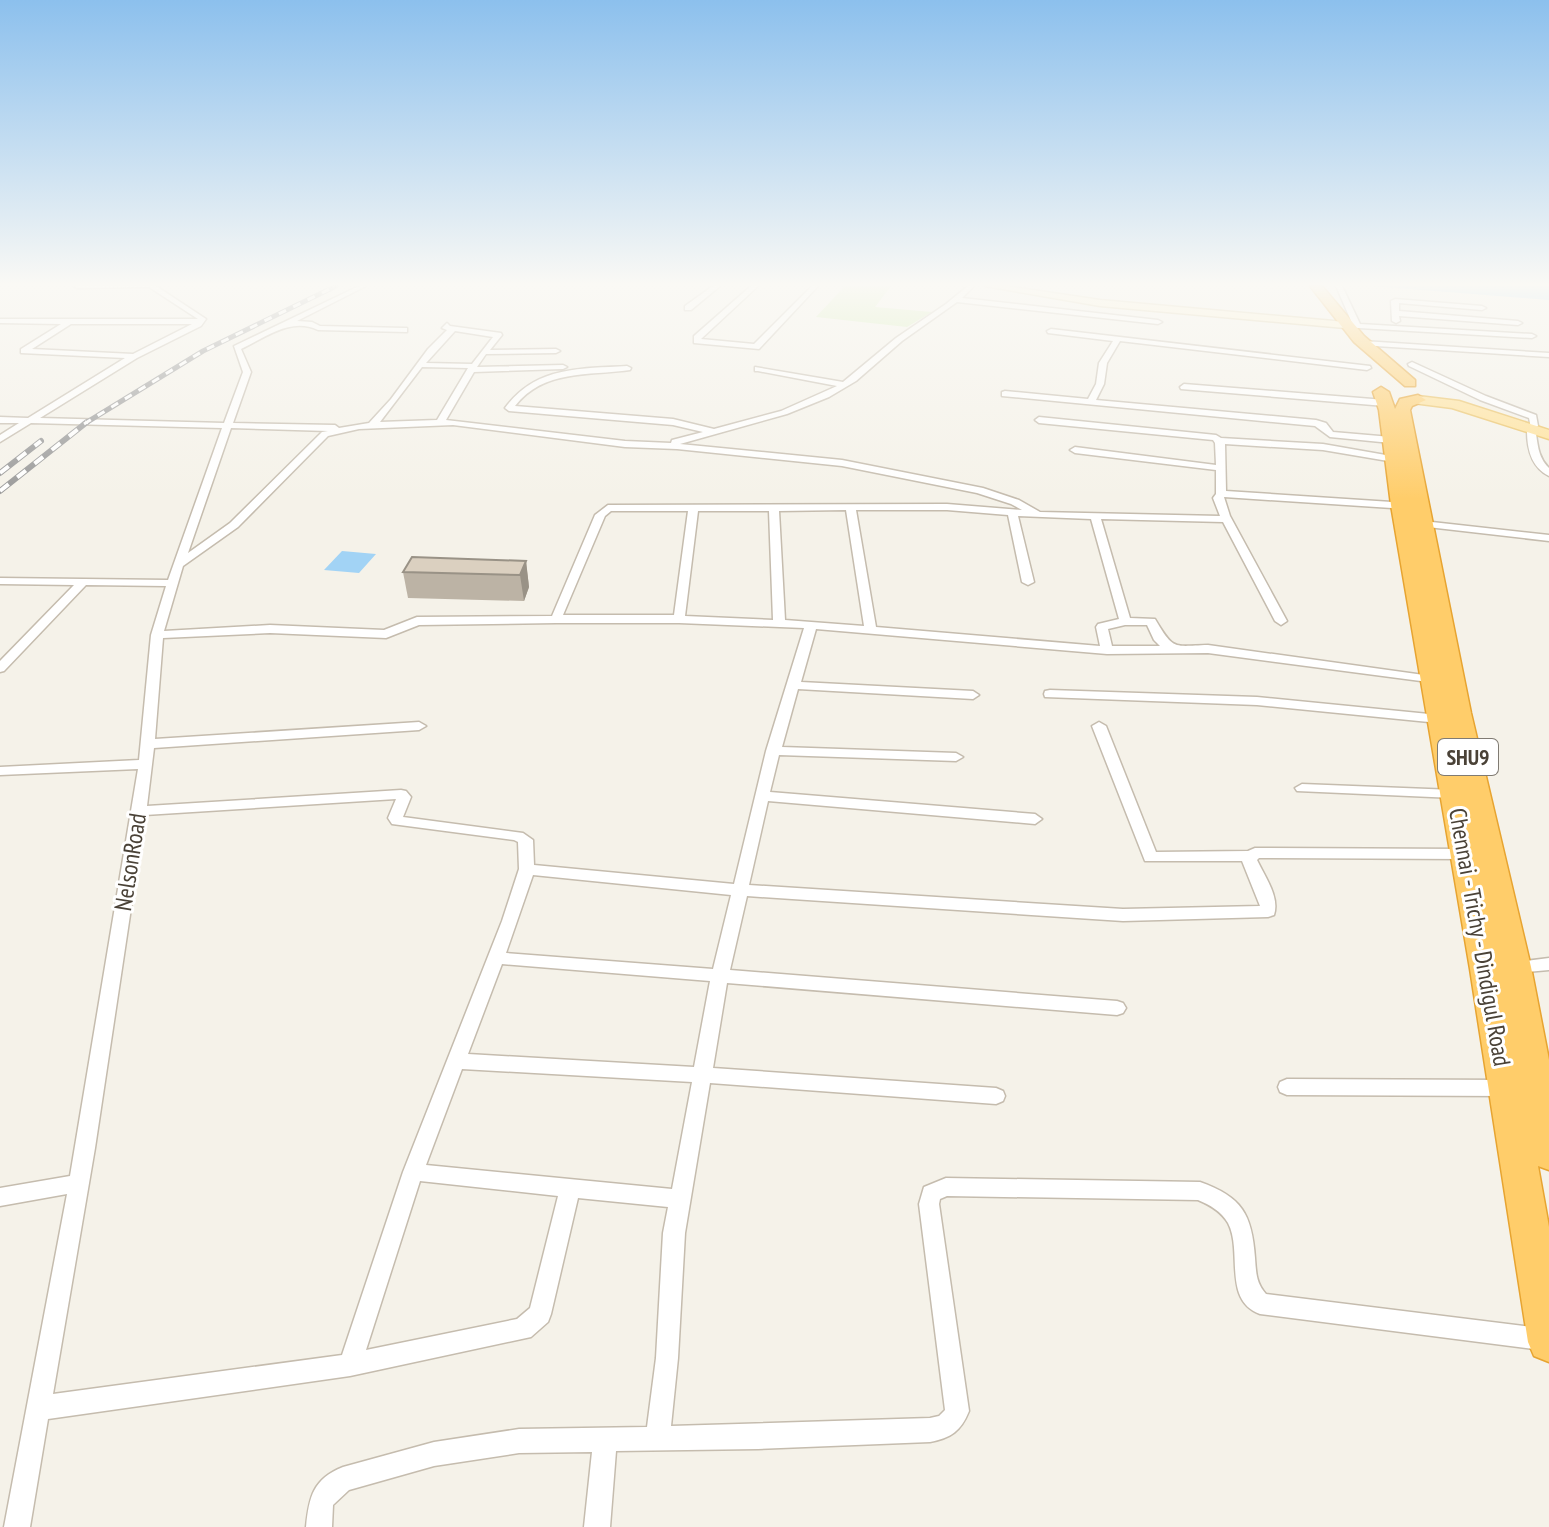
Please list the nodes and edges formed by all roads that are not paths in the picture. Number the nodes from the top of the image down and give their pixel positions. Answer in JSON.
{"nodes":[{"id":1,"x":132,"y":357,"type":"edge"},
{"id":2,"x":241,"y":357,"type":"edge"},
{"id":3,"x":427,"y":357,"type":"edge"},
{"id":4,"x":480,"y":357,"type":"edge"},
{"id":5,"x":878,"y":357,"type":"edge"},
{"id":6,"x":1107,"y":357,"type":"edge"},
{"id":7,"x":1275,"y":357,"type":"edge"},
{"id":8,"x":1361,"y":357,"type":"edge"},
{"id":9,"x":1380,"y":357,"type":"edge"},
{"id":10,"x":1412,"y":364,"type":"dead end"},
{"id":11,"x":421,"y":365,"type":"junction"},
{"id":12,"x":564,"y":367,"type":"dead end"},
{"id":13,"x":472,"y":368,"type":"junction"},
{"id":14,"x":627,"y":368,"type":"dead end"},
{"id":15,"x":1367,"y":368,"type":"junction"},
{"id":16,"x":758,"y":369,"type":"dead end"},
{"id":17,"x":1410,"y":383,"type":"junction"},
{"id":18,"x":844,"y":385,"type":"junction"},
{"id":19,"x":1184,"y":387,"type":"dead end"},
{"id":20,"x":1381,"y":393,"type":"junction"},
{"id":21,"x":1005,"y":394,"type":"dead end"},
{"id":22,"x":1424,"y":395,"type":"junction"},
{"id":23,"x":1090,"y":403,"type":"junction"},
{"id":24,"x":0,"y":420,"type":"edge"},
{"id":25,"x":1039,"y":420,"type":"dead end"},
{"id":26,"x":28,"y":421,"type":"junction"},
{"id":27,"x":440,"y":422,"type":"junction"},
{"id":28,"x":229,"y":424,"type":"junction"},
{"id":29,"x":373,"y":424,"type":"junction"},
{"id":30,"x":343,"y":428,"type":"junction"},
{"id":31,"x":1533,"y":428,"type":"junction"},
{"id":32,"x":712,"y":431,"type":"junction"},
{"id":33,"x":1329,"y":433,"type":"junction"},
{"id":34,"x":1549,"y":433,"type":"edge"},
{"id":35,"x":0,"y":439,"type":"edge"},
{"id":36,"x":1220,"y":441,"type":"junction"},
{"id":37,"x":663,"y":445,"type":"junction"},
{"id":38,"x":1332,"y":449,"type":"junction"},
{"id":39,"x":1075,"y":450,"type":"dead end"},
{"id":40,"x":1392,"y":450,"type":"junction"},
{"id":41,"x":1220,"y":468,"type":"junction"},
{"id":42,"x":1549,"y":473,"type":"edge"},
{"id":43,"x":1221,"y":494,"type":"junction"},
{"id":44,"x":693,"y":509,"type":"junction"},
{"id":45,"x":774,"y":509,"type":"junction"},
{"id":46,"x":851,"y":509,"type":"junction"},
{"id":47,"x":1012,"y":512,"type":"junction"},
{"id":48,"x":1414,"y":512,"type":"junction"},
{"id":49,"x":1038,"y":515,"type":"junction"},
{"id":50,"x":1095,"y":516,"type":"junction"},
{"id":51,"x":1226,"y":517,"type":"junction"},
{"id":52,"x":1549,"y":538,"type":"edge"},
{"id":53,"x":178,"y":565,"type":"junction"},
{"id":54,"x":0,"y":581,"type":"edge"},
{"id":55,"x":83,"y":582,"type":"junction"},
{"id":56,"x":1028,"y":582,"type":"dead end"},
{"id":57,"x":173,"y":583,"type":"junction"},
{"id":58,"x":556,"y":619,"type":"junction"},
{"id":59,"x":679,"y":619,"type":"junction"},
{"id":60,"x":1125,"y":621,"type":"junction"},
{"id":61,"x":1281,"y":621,"type":"dead end"},
{"id":62,"x":779,"y":624,"type":"junction"},
{"id":63,"x":811,"y":625,"type":"junction"},
{"id":64,"x":871,"y":631,"type":"junction"},
{"id":65,"x":157,"y":635,"type":"junction"},
{"id":66,"x":1173,"y":649,"type":"junction"},
{"id":67,"x":1107,"y":650,"type":"junction"},
{"id":68,"x":0,"y":668,"type":"edge"},
{"id":69,"x":1431,"y":680,"type":"junction"},
{"id":70,"x":792,"y":685,"type":"junction"},
{"id":71,"x":1050,"y":694,"type":"dead end"},
{"id":72,"x":973,"y":695,"type":"dead end"},
{"id":73,"x":1439,"y":719,"type":"junction"},
{"id":74,"x":419,"y":726,"type":"dead end"},
{"id":75,"x":1099,"y":726,"type":"dead end"},
{"id":76,"x":148,"y":744,"type":"junction"},
{"id":77,"x":773,"y":751,"type":"junction"},
{"id":78,"x":956,"y":757,"type":"dead end"},
{"id":79,"x":146,"y":764,"type":"junction"},
{"id":80,"x":0,"y":771,"type":"edge"},
{"id":81,"x":1302,"y":788,"type":"dead end"},
{"id":82,"x":1454,"y":794,"type":"junction"},
{"id":83,"x":762,"y":796,"type":"junction"},
{"id":84,"x":138,"y":811,"type":"junction"},
{"id":85,"x":1035,"y":819,"type":"dead end"},
{"id":86,"x":1465,"y":854,"type":"junction"},
{"id":87,"x":1249,"y":856,"type":"junction"},
{"id":88,"x":527,"y":869,"type":"junction"},
{"id":89,"x":740,"y":890,"type":"junction"},
{"id":90,"x":498,"y":958,"type":"junction"},
{"id":91,"x":1549,"y":964,"type":"edge"},
{"id":92,"x":1515,"y":967,"type":"junction"},
{"id":93,"x":1486,"y":969,"type":"junction"},
{"id":94,"x":720,"y":975,"type":"junction"},
{"id":95,"x":1117,"y":1008,"type":"dead end"},
{"id":96,"x":455,"y":1061,"type":"junction"},
{"id":97,"x":702,"y":1075,"type":"junction"},
{"id":98,"x":1287,"y":1087,"type":"dead end"},
{"id":99,"x":996,"y":1096,"type":"dead end"},
{"id":100,"x":1536,"y":1128,"type":"edge"},
{"id":101,"x":413,"y":1172,"type":"junction"},
{"id":102,"x":79,"y":1183,"type":"junction"},
{"id":103,"x":570,"y":1188,"type":"junction"},
{"id":104,"x":0,"y":1197,"type":"edge"},
{"id":105,"x":679,"y":1199,"type":"junction"},
{"id":106,"x":1549,"y":1341,"type":"edge"},
{"id":107,"x":350,"y":1365,"type":"junction"},
{"id":108,"x":39,"y":1408,"type":"junction"},
{"id":109,"x":657,"y":1439,"type":"junction"},
{"id":110,"x":605,"y":1440,"type":"junction"},
{"id":111,"x":17,"y":1527,"type":"edge"},
{"id":112,"x":319,"y":1527,"type":"edge"},
{"id":113,"x":597,"y":1527,"type":"edge"}],
"edges":[{"from":1,"to":26,"type":"street"},
{"from":2,"to":28,"type":"street","name":"NelsonRoad"},
{"from":3,"to":11,"type":"street"},
{"from":4,"to":13,"type":"street"},
{"from":5,"to":18,"type":"street"},
{"from":6,"to":23,"type":"street"},
{"from":7,"to":15,"type":"street"},
{"from":8,"to":15,"type":"highway","name":"Chennai - Trichy - Dindigul Road","number":"SHU9"},
{"from":9,"to":17,"type":"highway","name":"Chennai - Trichy - Dindigul Road","number":"SHU9"},
{"from":10,"to":31,"type":"street"},
{"from":11,"to":13,"type":"street"},
{"from":11,"to":29,"type":"street"},
{"from":12,"to":13,"type":"street"},
{"from":13,"to":27,"type":"street"},
{"from":14,"to":32,"type":"street"},
{"from":15,"to":20,"type":"highway","name":"Chennai - Trichy - Dindigul Road","number":"SHU9"},
{"from":16,"to":18,"type":"street"},
{"from":17,"to":20,"type":"highway","name":"Chennai - Trichy - Dindigul Road","number":"SHU9"},
{"from":17,"to":22,"type":"highway","name":"Chennai - Trichy - Dindigul Road","number":"SHU9"},
{"from":18,"to":32,"type":"street"},
{"from":19,"to":20,"type":"street"},
{"from":20,"to":22,"type":"highway","number":"SHU9"},
{"from":20,"to":40,"type":"highway","name":"Chennai - Trichy - Dindigul Road","number":"SHU9"},
{"from":21,"to":23,"type":"street"},
{"from":22,"to":31,"type":"main road","number":"SHU9"},
{"from":22,"to":48,"type":"highway","name":"Chennai - Trichy - Dindigul Road","number":"SHU9"},
{"from":23,"to":33,"type":"street"},
{"from":24,"to":26,"type":"street"},
{"from":25,"to":36,"type":"street"},
{"from":26,"to":28,"type":"street"},
{"from":26,"to":35,"type":"street"},
{"from":27,"to":29,"type":"street"},
{"from":27,"to":37,"type":"street"},
{"from":28,"to":30,"type":"street"},
{"from":28,"to":53,"type":"street","name":"NelsonRoad"},
{"from":29,"to":30,"type":"street"},
{"from":30,"to":53,"type":"street"},
{"from":31,"to":34,"type":"main road","number":"SHU9"},
{"from":31,"to":42,"type":"street"},
{"from":32,"to":37,"type":"street"},
{"from":33,"to":38,"type":"street"},
{"from":33,"to":40,"type":"street"},
{"from":36,"to":38,"type":"street"},
{"from":36,"to":41,"type":"street"},
{"from":37,"to":49,"type":"street"},
{"from":38,"to":40,"type":"street"},
{"from":39,"to":41,"type":"street"},
{"from":40,"to":48,"type":"highway","name":"Chennai - Trichy - Dindigul Road","number":"SHU9"},
{"from":41,"to":43,"type":"street"},
{"from":43,"to":48,"type":"street"},
{"from":43,"to":51,"type":"street"},
{"from":44,"to":45,"type":"street"},
{"from":44,"to":58,"type":"street"},
{"from":44,"to":59,"type":"street"},
{"from":45,"to":46,"type":"street"},
{"from":45,"to":62,"type":"street"},
{"from":46,"to":47,"type":"street"},
{"from":46,"to":64,"type":"street"},
{"from":47,"to":49,"type":"street"},
{"from":47,"to":56,"type":"street"},
{"from":48,"to":52,"type":"street"},
{"from":48,"to":69,"type":"highway","name":"Chennai - Trichy - Dindigul Road","number":"SHU9"},
{"from":48,"to":92,"type":"highway","name":"Chennai - Trichy - Dindigul Road","number":"SHU9"},
{"from":49,"to":50,"type":"street"},
{"from":50,"to":51,"type":"street"},
{"from":50,"to":60,"type":"street"},
{"from":51,"to":61,"type":"street"},
{"from":53,"to":57,"type":"street","name":"NelsonRoad"},
{"from":54,"to":55,"type":"street"},
{"from":55,"to":57,"type":"street"},
{"from":55,"to":68,"type":"street"},
{"from":57,"to":65,"type":"street","name":"NelsonRoad"},
{"from":58,"to":59,"type":"street"},
{"from":58,"to":65,"type":"street"},
{"from":59,"to":62,"type":"street"},
{"from":60,"to":66,"type":"street"},
{"from":60,"to":67,"type":"street"},
{"from":62,"to":63,"type":"street"},
{"from":63,"to":64,"type":"street"},
{"from":63,"to":70,"type":"street"},
{"from":64,"to":67,"type":"street"},
{"from":65,"to":76,"type":"street","name":"NelsonRoad"},
{"from":66,"to":67,"type":"street"},
{"from":66,"to":69,"type":"street"},
{"from":69,"to":73,"type":"highway","name":"Chennai - Trichy - Dindigul Road","number":"SHU9"},
{"from":70,"to":72,"type":"street"},
{"from":70,"to":77,"type":"street"},
{"from":71,"to":73,"type":"street"},
{"from":73,"to":82,"type":"highway","name":"Chennai - Trichy - Dindigul Road","number":"SHU9"},
{"from":74,"to":76,"type":"street"},
{"from":75,"to":87,"type":"street"},
{"from":76,"to":79,"type":"street","name":"NelsonRoad"},
{"from":77,"to":78,"type":"street"},
{"from":77,"to":83,"type":"street"},
{"from":79,"to":80,"type":"street"},
{"from":79,"to":84,"type":"street","name":"NelsonRoad"},
{"from":81,"to":82,"type":"street"},
{"from":82,"to":86,"type":"highway","name":"Chennai - Trichy - Dindigul Road","number":"SHU9"},
{"from":83,"to":85,"type":"street"},
{"from":83,"to":89,"type":"street"},
{"from":84,"to":88,"type":"street"},
{"from":84,"to":102,"type":"street","name":"NelsonRoad"},
{"from":86,"to":87,"type":"street"},
{"from":86,"to":93,"type":"highway","name":"Chennai - Trichy - Dindigul Road","number":"SHU9"},
{"from":87,"to":89,"type":"street"},
{"from":88,"to":89,"type":"street"},
{"from":88,"to":90,"type":"street"},
{"from":89,"to":94,"type":"street"},
{"from":90,"to":94,"type":"street"},
{"from":90,"to":96,"type":"street"},
{"from":91,"to":92,"type":"street"},
{"from":92,"to":93,"type":"street"},
{"from":92,"to":100,"type":"highway","name":"Chennai - Trichy - Dindigul Road","number":"SHU9"},
{"from":93,"to":100,"type":"highway","name":"Chennai - Trichy - Dindigul Road","number":"SHU9"},
{"from":94,"to":95,"type":"street"},
{"from":94,"to":97,"type":"street"},
{"from":96,"to":97,"type":"street"},
{"from":96,"to":101,"type":"street"},
{"from":97,"to":99,"type":"street"},
{"from":97,"to":105,"type":"street"},
{"from":98,"to":100,"type":"street"},
{"from":100,"to":106,"type":"highway","name":"Chennai - Trichy - Dindigul Road"},
{"from":101,"to":103,"type":"street"},
{"from":101,"to":107,"type":"street"},
{"from":102,"to":104,"type":"street"},
{"from":102,"to":108,"type":"street","name":"NelsonRoad"},
{"from":103,"to":105,"type":"street"},
{"from":103,"to":107,"type":"street"},
{"from":105,"to":109,"type":"street"},
{"from":106,"to":109,"type":"street"},
{"from":107,"to":108,"type":"street"},
{"from":108,"to":111,"type":"street","name":"NelsonRoad"},
{"from":109,"to":110,"type":"street"},
{"from":110,"to":112,"type":"street"},
{"from":110,"to":113,"type":"street"}]}
